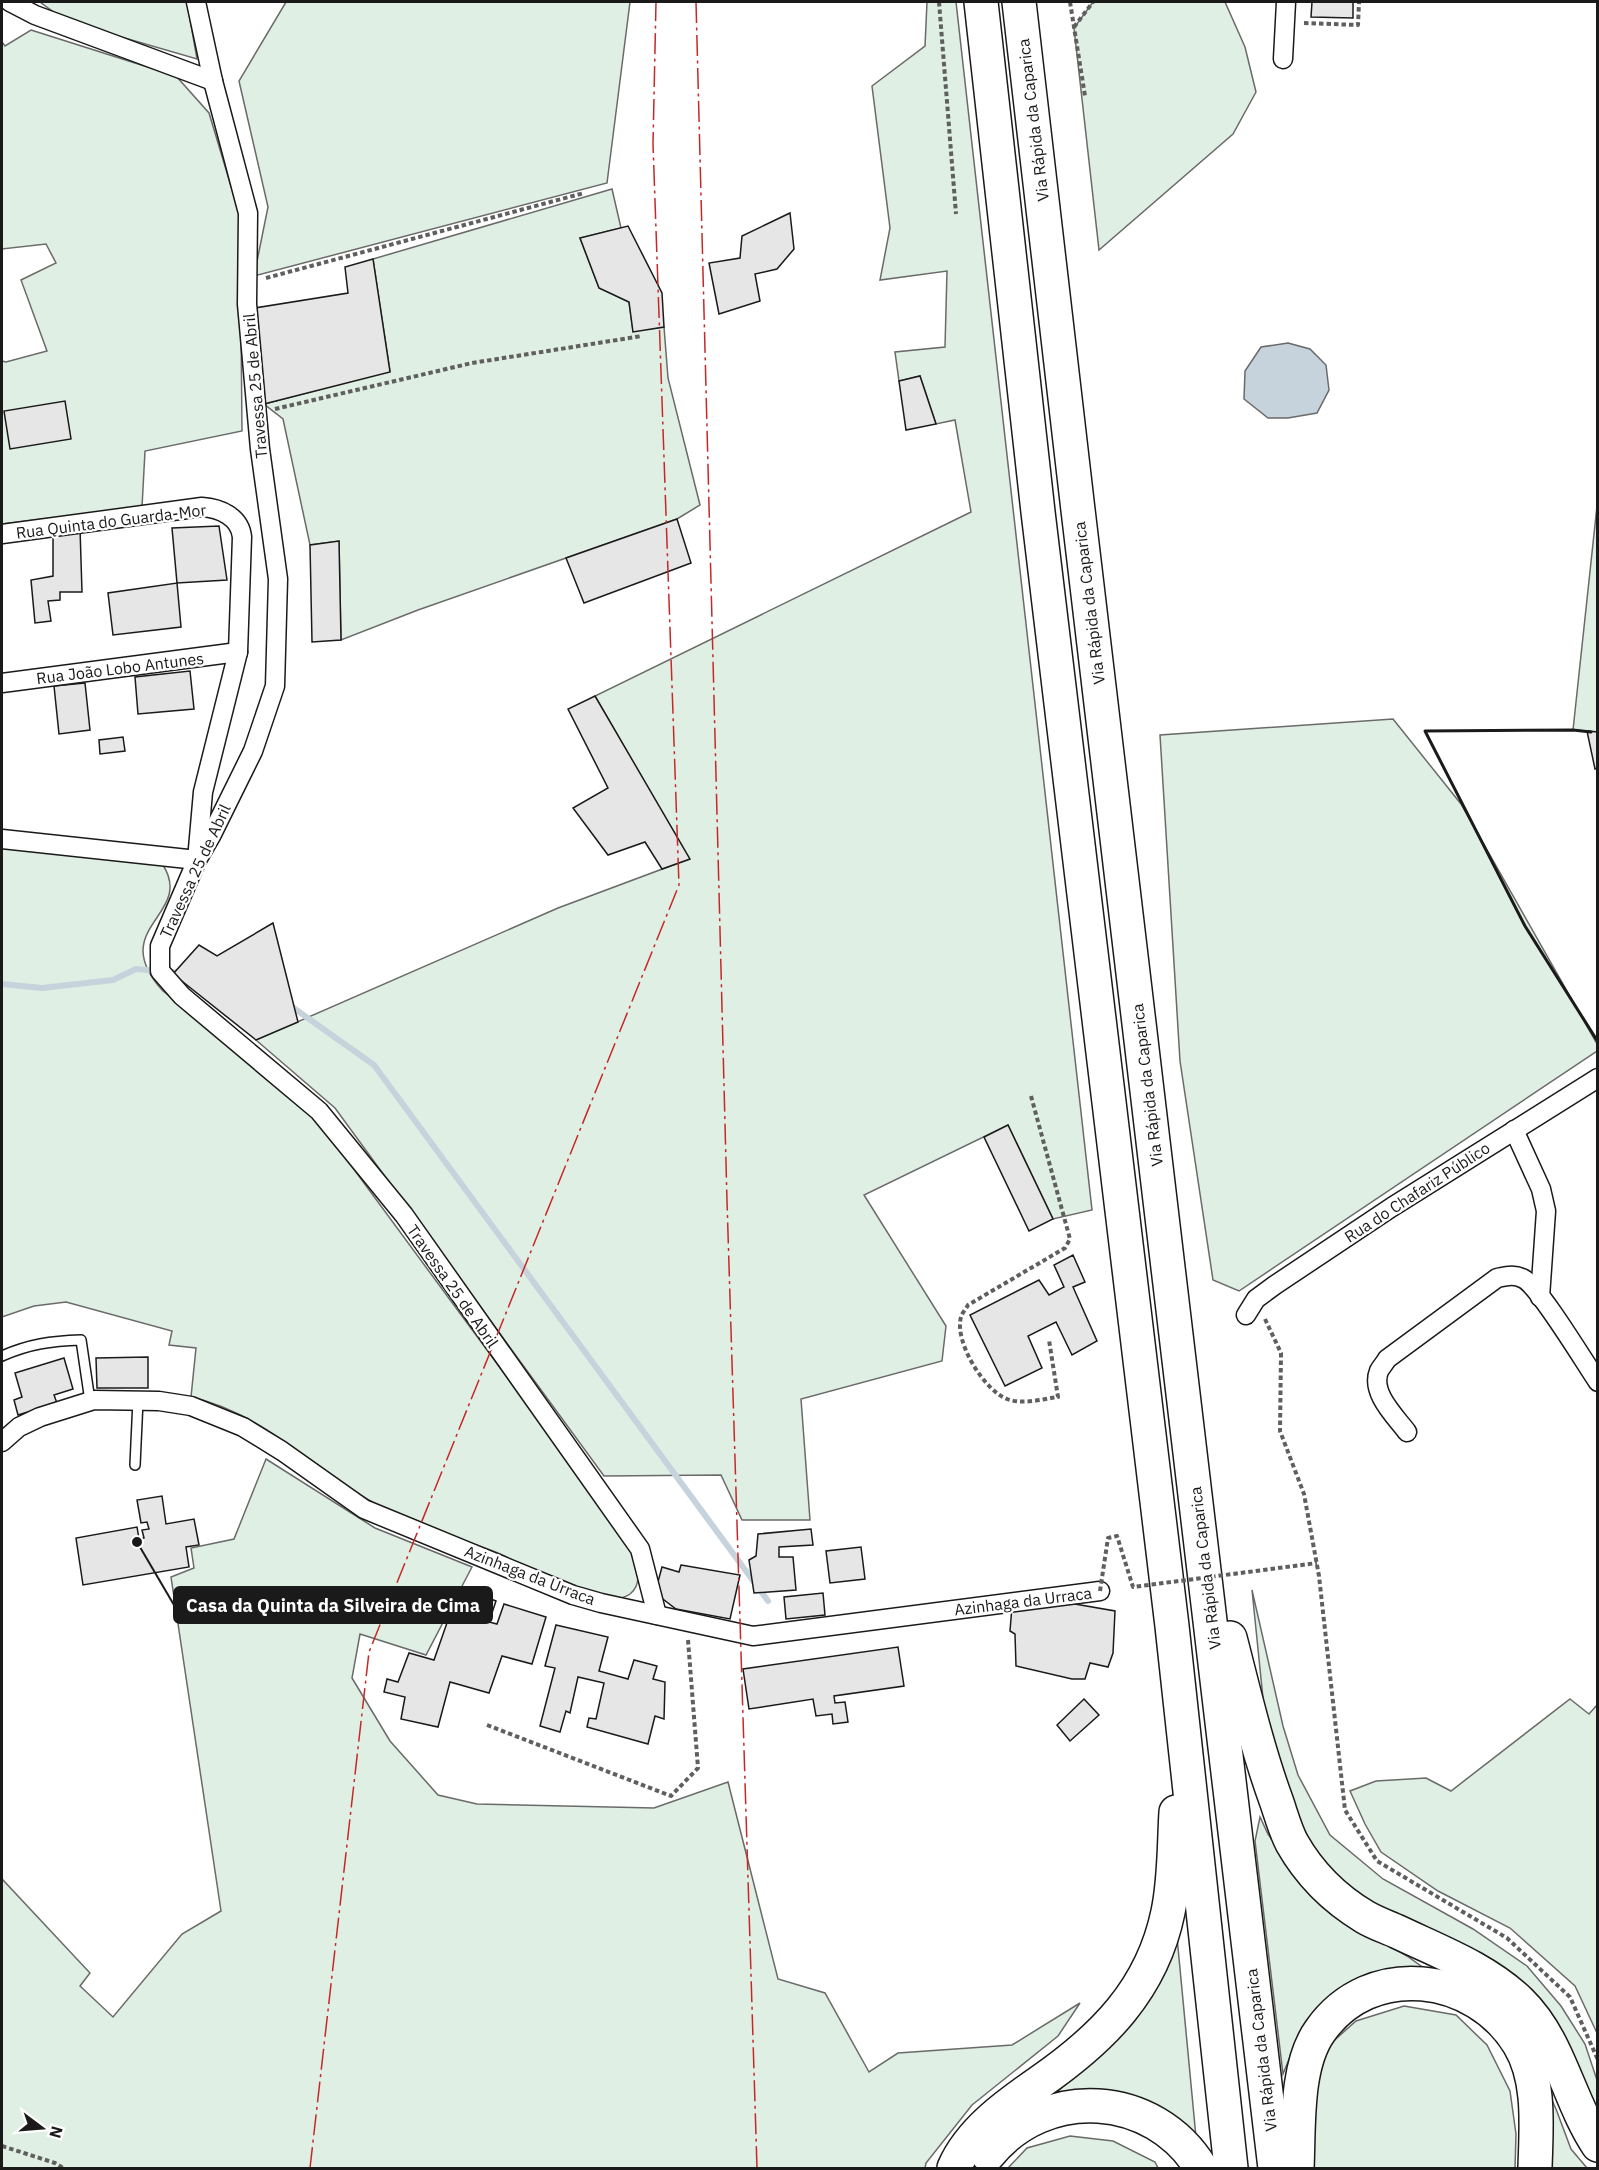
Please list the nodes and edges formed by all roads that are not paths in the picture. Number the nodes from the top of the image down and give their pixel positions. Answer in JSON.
{"nodes":[{"id":1,"x":9,"y":2,"type":"edge"},
{"id":2,"x":196,"y":2,"type":"edge"},
{"id":3,"x":981,"y":2,"type":"edge"},
{"id":4,"x":1019,"y":2,"type":"edge"},
{"id":5,"x":1286,"y":2,"type":"edge"},
{"id":6,"x":1283,"y":59,"type":"dead end"},
{"id":7,"x":213,"y":81,"type":"junction"},
{"id":8,"x":2,"y":534,"type":"edge"},
{"id":9,"x":238,"y":652,"type":"junction"},
{"id":10,"x":2,"y":683,"type":"edge"},
{"id":11,"x":2,"y":839,"type":"edge"},
{"id":12,"x":197,"y":860,"type":"junction"},
{"id":13,"x":1598,"y":1078,"type":"edge"},
{"id":14,"x":1514,"y":1130,"type":"junction"},
{"id":15,"x":1540,"y":1297,"type":"junction"},
{"id":16,"x":1246,"y":1315,"type":"dead end"},
{"id":17,"x":2,"y":1356,"type":"edge"},
{"id":18,"x":1598,"y":1382,"type":"edge"},
{"id":19,"x":138,"y":1400,"type":"junction"},
{"id":20,"x":90,"y":1401,"type":"junction"},
{"id":21,"x":1407,"y":1432,"type":"dead end"},
{"id":22,"x":2,"y":1442,"type":"edge"},
{"id":23,"x":135,"y":1465,"type":"dead end"},
{"id":24,"x":1200,"y":1526,"type":"junction"},
{"id":25,"x":1100,"y":1591,"type":"road end"},
{"id":26,"x":657,"y":1615,"type":"junction"},
{"id":27,"x":1181,"y":1714,"type":"junction"},
{"id":28,"x":1598,"y":2145,"type":"edge"},
{"id":29,"x":954,"y":2169,"type":"edge"},
{"id":30,"x":979,"y":2169,"type":"edge"},
{"id":31,"x":1201,"y":2169,"type":"edge"},
{"id":32,"x":1231,"y":2169,"type":"edge"},
{"id":33,"x":1275,"y":2169,"type":"edge"},
{"id":34,"x":1297,"y":2169,"type":"edge"},
{"id":35,"x":1535,"y":2169,"type":"edge"}],
"edges":[{"from":1,"to":7,"type":"street"},
{"from":2,"to":7,"type":"street","name":"Travessa 25 de Abril"},
{"from":3,"to":27,"type":"highway"},
{"from":4,"to":24,"type":"highway","name":"Via Rápida da Caparica"},
{"from":5,"to":6,"type":"street"},
{"from":7,"to":12,"type":"street","name":"Travessa 25 de Abril"},
{"from":8,"to":9,"type":"street","name":"Rua Quinta do Guarda-Mor"},
{"from":9,"to":10,"type":"street","name":"Rua João Lobo Antunes"},
{"from":9,"to":12,"type":"street"},
{"from":11,"to":12,"type":"street"},
{"from":12,"to":26,"type":"street","name":"Travessa 25 de Abril"},
{"from":13,"to":14,"type":"street","name":"Rua do Chafariz Público"},
{"from":14,"to":15,"type":"street"},
{"from":14,"to":16,"type":"street","name":"Rua do Chafariz Público"},
{"from":15,"to":18,"type":"street"},
{"from":15,"to":21,"type":"street"},
{"from":17,"to":20,"type":"lane"},
{"from":19,"to":20,"type":"street","name":"Azinhaga da Urraca"},
{"from":19,"to":23,"type":"lane"},
{"from":19,"to":26,"type":"street","name":"Azinhaga da Urraca"},
{"from":20,"to":22,"type":"street","name":"Azinhaga da Urraca"},
{"from":24,"to":28,"type":"highway"},
{"from":24,"to":33,"type":"highway","name":"Via Rápida da Caparica"},
{"from":25,"to":26,"type":"street","name":"Azinhaga da Urraca"},
{"from":27,"to":29,"type":"highway"},
{"from":27,"to":32,"type":"highway"},
{"from":30,"to":31,"type":"highway"},
{"from":34,"to":35,"type":"highway"}]}
